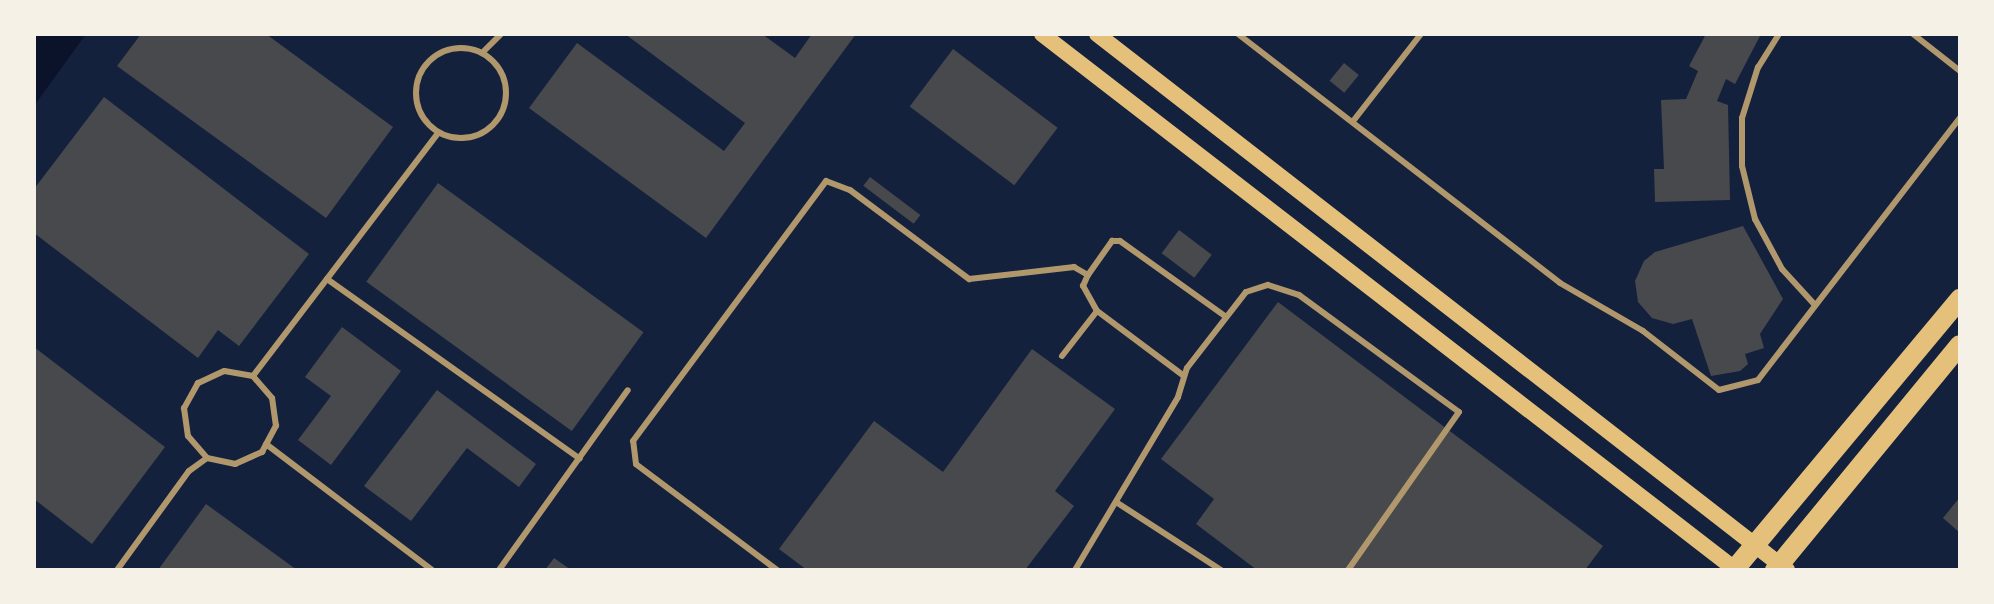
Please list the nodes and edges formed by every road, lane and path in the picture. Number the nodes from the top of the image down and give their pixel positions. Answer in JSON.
{"nodes":[{"id":1,"x":501,"y":34,"type":"edge"},
{"id":2,"x":1042,"y":34,"type":"edge"},
{"id":3,"x":1097,"y":34,"type":"edge"},
{"id":4,"x":1238,"y":34,"type":"edge"},
{"id":5,"x":1421,"y":34,"type":"edge"},
{"id":6,"x":1779,"y":34,"type":"edge"},
{"id":7,"x":1913,"y":34,"type":"edge"},
{"id":8,"x":483,"y":52,"type":"junction"},
{"id":9,"x":1960,"y":71,"type":"edge"},
{"id":10,"x":1960,"y":118,"type":"edge"},
{"id":11,"x":1354,"y":120,"type":"junction"},
{"id":12,"x":438,"y":133,"type":"junction"},
{"id":13,"x":1088,"y":275,"type":"junction"},
{"id":14,"x":327,"y":279,"type":"junction"},
{"id":15,"x":1960,"y":299,"type":"edge"},
{"id":16,"x":1815,"y":305,"type":"junction"},
{"id":17,"x":1097,"y":311,"type":"junction"},
{"id":18,"x":1226,"y":317,"type":"junction"},
{"id":19,"x":1960,"y":345,"type":"edge"},
{"id":20,"x":1062,"y":356,"type":"dead end"},
{"id":21,"x":253,"y":376,"type":"junction"},
{"id":22,"x":1184,"y":376,"type":"junction"},
{"id":23,"x":628,"y":390,"type":"dead end"},
{"id":24,"x":266,"y":444,"type":"junction"},
{"id":25,"x":207,"y":458,"type":"junction"},
{"id":26,"x":580,"y":459,"type":"junction"},
{"id":27,"x":1116,"y":502,"type":"junction"},
{"id":28,"x":1755,"y":545,"type":"junction"},
{"id":29,"x":1780,"y":568,"type":"edge"},
{"id":30,"x":117,"y":570,"type":"edge"},
{"id":31,"x":432,"y":570,"type":"edge"},
{"id":32,"x":499,"y":570,"type":"edge"},
{"id":33,"x":777,"y":570,"type":"edge"},
{"id":34,"x":1075,"y":570,"type":"edge"},
{"id":35,"x":1221,"y":570,"type":"edge"},
{"id":36,"x":1348,"y":570,"type":"edge"},
{"id":37,"x":1735,"y":570,"type":"edge"}],
"edges":[{"from":1,"to":8,"type":"lane"},
{"from":2,"to":37,"type":"main road"},
{"from":3,"to":28,"type":"main road"},
{"from":4,"to":11,"type":"lane"},
{"from":5,"to":11,"type":"lane"},
{"from":6,"to":16,"type":"lane"},
{"from":7,"to":9,"type":"lane"},
{"from":8,"to":12,"type":"lane"},
{"from":8,"to":12,"type":"lane"},
{"from":10,"to":16,"type":"lane"},
{"from":11,"to":16,"type":"lane"},
{"from":12,"to":14,"type":"lane"},
{"from":13,"to":17,"type":"lane"},
{"from":13,"to":18,"type":"lane"},
{"from":13,"to":33,"type":"lane"},
{"from":14,"to":21,"type":"lane"},
{"from":14,"to":26,"type":"lane"},
{"from":15,"to":28,"type":"main road"},
{"from":17,"to":20,"type":"lane"},
{"from":17,"to":22,"type":"lane"},
{"from":18,"to":22,"type":"lane"},
{"from":18,"to":36,"type":"lane"},
{"from":19,"to":29,"type":"main road"},
{"from":21,"to":24,"type":"lane"},
{"from":21,"to":25,"type":"lane"},
{"from":22,"to":27,"type":"lane"},
{"from":23,"to":26,"type":"lane"},
{"from":24,"to":25,"type":"lane"},
{"from":24,"to":31,"type":"lane"},
{"from":25,"to":30,"type":"lane"},
{"from":26,"to":32,"type":"lane"},
{"from":27,"to":34,"type":"lane"},
{"from":27,"to":35,"type":"lane"},
{"from":28,"to":29,"type":"main road"},
{"from":28,"to":37,"type":"main road"}]}
